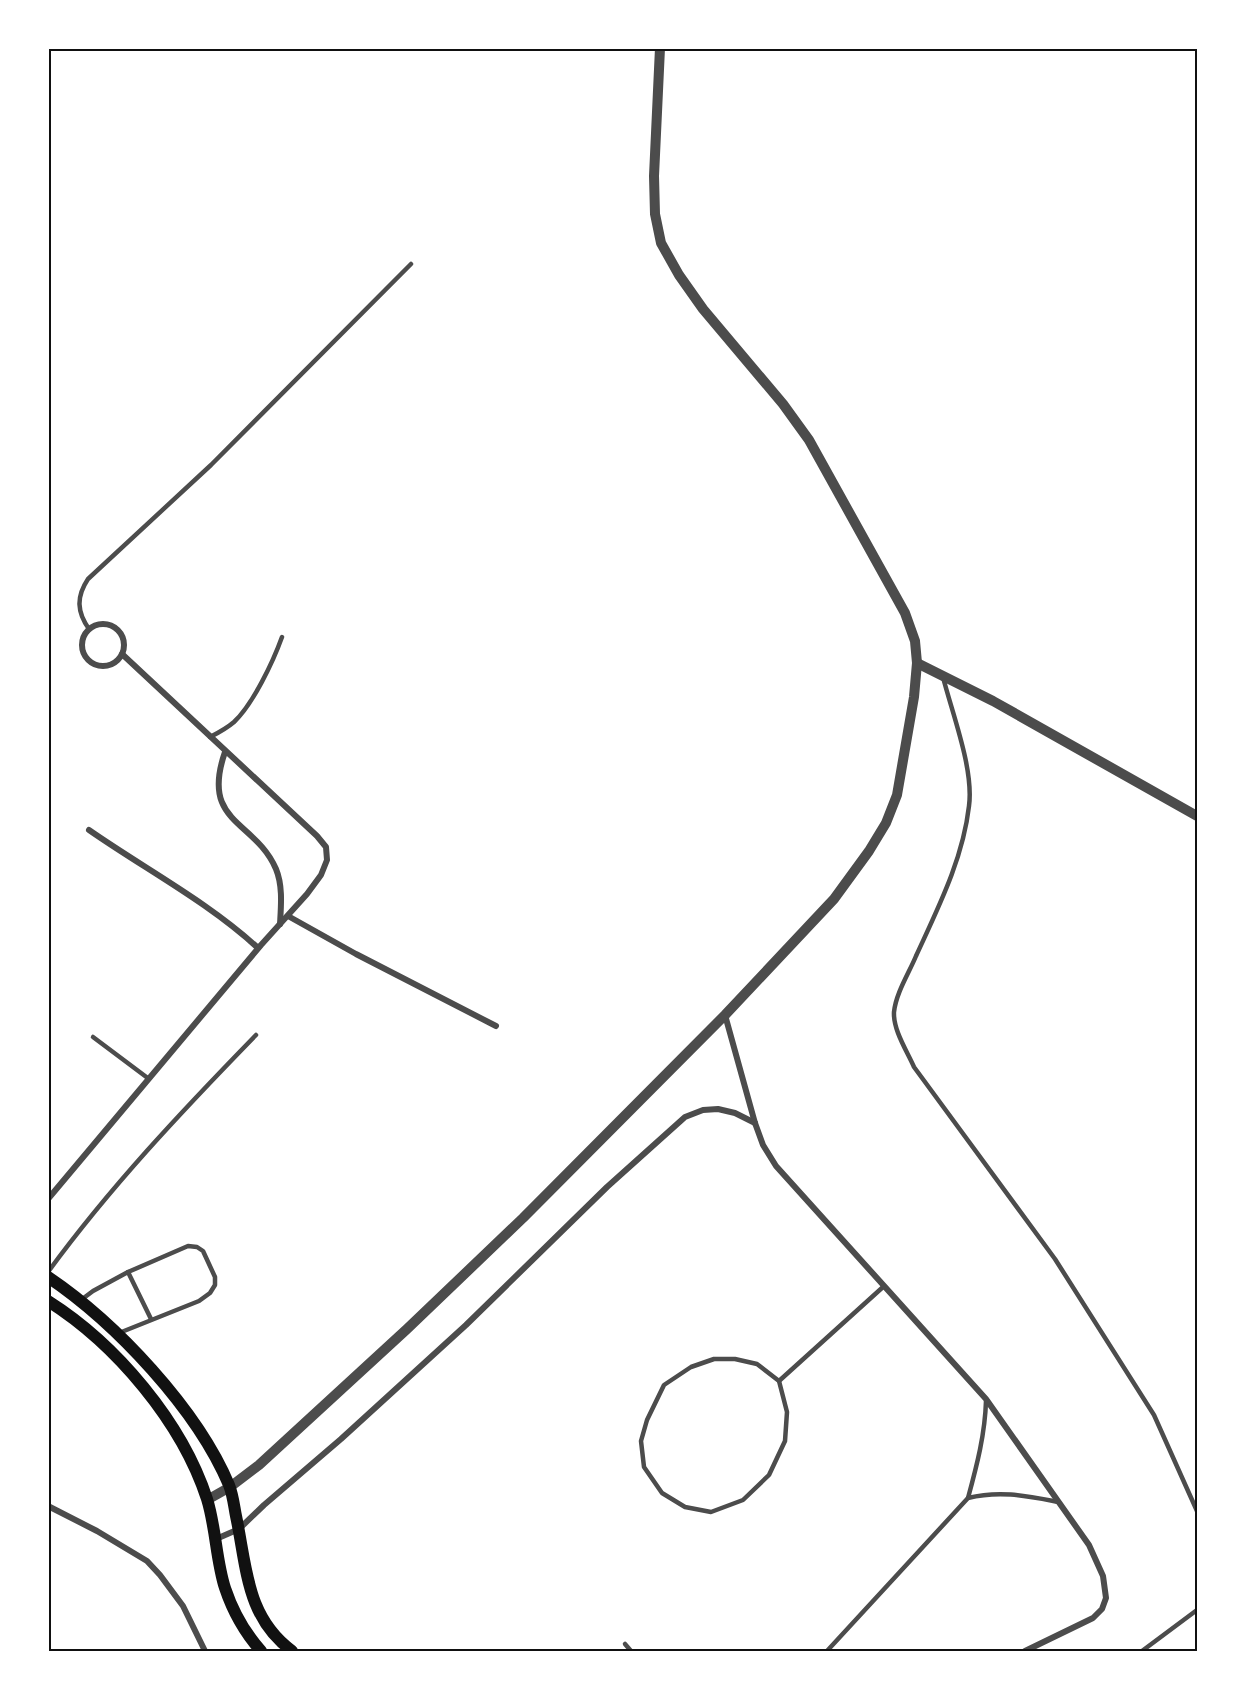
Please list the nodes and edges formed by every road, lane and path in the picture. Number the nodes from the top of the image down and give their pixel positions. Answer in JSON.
{"nodes":[{"id":1,"x":660,"y":48,"type":"edge"},
{"id":2,"x":411,"y":264,"type":"dead end"},
{"id":3,"x":89,"y":629,"type":"junction"},
{"id":4,"x":282,"y":637,"type":"dead end"},
{"id":5,"x":122,"y":654,"type":"junction"},
{"id":6,"x":917,"y":663,"type":"junction"},
{"id":7,"x":943,"y":676,"type":"junction"},
{"id":8,"x":210,"y":737,"type":"junction"},
{"id":9,"x":225,"y":752,"type":"junction"},
{"id":10,"x":1197,"y":816,"type":"edge"},
{"id":11,"x":89,"y":830,"type":"dead end"},
{"id":12,"x":288,"y":916,"type":"junction"},
{"id":13,"x":280,"y":924,"type":"junction"},
{"id":14,"x":258,"y":948,"type":"junction"},
{"id":15,"x":725,"y":1015,"type":"junction"},
{"id":16,"x":496,"y":1026,"type":"dead end"},
{"id":17,"x":256,"y":1035,"type":"dead end"},
{"id":18,"x":93,"y":1037,"type":"dead end"},
{"id":19,"x":149,"y":1079,"type":"junction"},
{"id":20,"x":755,"y":1123,"type":"junction"},
{"id":21,"x":48,"y":1199,"type":"edge"},
{"id":22,"x":48,"y":1272,"type":"edge"},
{"id":23,"x":128,"y":1272,"type":"junction"},
{"id":24,"x":48,"y":1277,"type":"edge"},
{"id":25,"x":883,"y":1287,"type":"junction"},
{"id":26,"x":48,"y":1300,"type":"edge"},
{"id":27,"x":81,"y":1301,"type":"junction"},
{"id":28,"x":98,"y":1316,"type":"junction"},
{"id":29,"x":151,"y":1319,"type":"junction"},
{"id":30,"x":87,"y":1329,"type":"junction"},
{"id":31,"x":116,"y":1334,"type":"junction"},
{"id":32,"x":779,"y":1381,"type":"junction"},
{"id":33,"x":986,"y":1399,"type":"junction"},
{"id":34,"x":230,"y":1487,"type":"junction"},
{"id":35,"x":968,"y":1498,"type":"junction"},
{"id":36,"x":207,"y":1500,"type":"junction"},
{"id":37,"x":1059,"y":1503,"type":"junction"},
{"id":38,"x":48,"y":1506,"type":"edge"},
{"id":39,"x":1197,"y":1511,"type":"edge"},
{"id":40,"x":239,"y":1529,"type":"junction"},
{"id":41,"x":216,"y":1539,"type":"junction"},
{"id":42,"x":1197,"y":1610,"type":"edge"},
{"id":43,"x":625,"y":1644,"type":"dead end"},
{"id":44,"x":206,"y":1651,"type":"edge"},
{"id":45,"x":261,"y":1651,"type":"edge"},
{"id":46,"x":292,"y":1651,"type":"edge"},
{"id":47,"x":632,"y":1651,"type":"edge"},
{"id":48,"x":827,"y":1651,"type":"edge"},
{"id":49,"x":1025,"y":1651,"type":"edge"},
{"id":50,"x":1142,"y":1651,"type":"edge"}],
"edges":[{"from":1,"to":6,"type":"street"},
{"from":2,"to":3,"type":"lane"},
{"from":3,"to":5,"type":"street"},
{"from":3,"to":5,"type":"street"},
{"from":4,"to":8,"type":"lane"},
{"from":5,"to":8,"type":"street"},
{"from":6,"to":7,"type":"street"},
{"from":6,"to":15,"type":"street"},
{"from":7,"to":10,"type":"street"},
{"from":7,"to":39,"type":"lane"},
{"from":8,"to":9,"type":"street"},
{"from":9,"to":12,"type":"street"},
{"from":9,"to":13,"type":"street"},
{"from":11,"to":14,"type":"street"},
{"from":12,"to":13,"type":"street"},
{"from":12,"to":16,"type":"street"},
{"from":13,"to":14,"type":"street"},
{"from":14,"to":19,"type":"street"},
{"from":15,"to":20,"type":"street"},
{"from":15,"to":34,"type":"street"},
{"from":17,"to":22,"type":"lane"},
{"from":18,"to":19,"type":"lane"},
{"from":19,"to":21,"type":"street"},
{"from":20,"to":25,"type":"street"},
{"from":20,"to":40,"type":"street"},
{"from":23,"to":27,"type":"lane"},
{"from":23,"to":29,"type":"lane"},
{"from":23,"to":29,"type":"lane"},
{"from":24,"to":27,"type":"main road"},
{"from":25,"to":32,"type":"lane"},
{"from":25,"to":33,"type":"street"},
{"from":26,"to":30,"type":"main road"},
{"from":27,"to":28,"type":"main road"},
{"from":28,"to":30,"type":"main road"},
{"from":28,"to":31,"type":"main road"},
{"from":29,"to":31,"type":"lane"},
{"from":30,"to":36,"type":"main road"},
{"from":31,"to":34,"type":"main road"},
{"from":32,"to":32,"type":"lane"},
{"from":33,"to":35,"type":"lane"},
{"from":33,"to":37,"type":"street"},
{"from":34,"to":36,"type":"street"},
{"from":34,"to":40,"type":"main road"},
{"from":35,"to":37,"type":"lane"},
{"from":35,"to":48,"type":"lane"},
{"from":36,"to":41,"type":"main road"},
{"from":37,"to":49,"type":"street"},
{"from":38,"to":44,"type":"street"},
{"from":40,"to":41,"type":"street"},
{"from":40,"to":46,"type":"main road"},
{"from":41,"to":45,"type":"main road"},
{"from":42,"to":50,"type":"lane"},
{"from":43,"to":47,"type":"lane"}]}
